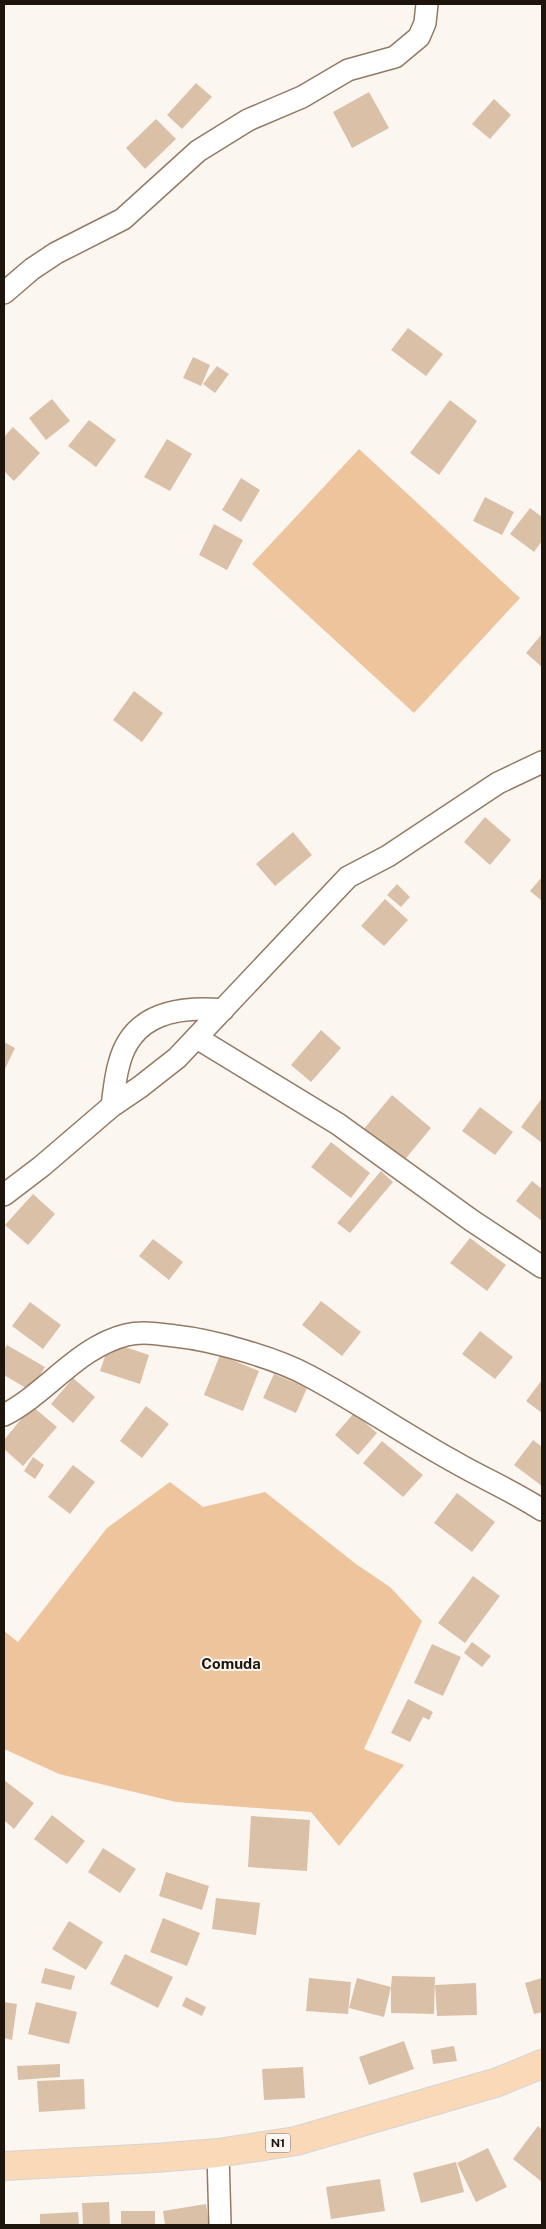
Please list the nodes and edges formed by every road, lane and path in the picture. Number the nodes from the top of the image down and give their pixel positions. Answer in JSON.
{"nodes":[{"id":1,"x":427,"y":4,"type":"edge"},
{"id":2,"x":4,"y":293,"type":"edge"},
{"id":3,"x":542,"y":762,"type":"edge"},
{"id":4,"x":224,"y":1010,"type":"junction"},
{"id":5,"x":197,"y":1038,"type":"junction"},
{"id":6,"x":112,"y":1106,"type":"junction"},
{"id":7,"x":4,"y":1195,"type":"edge"},
{"id":8,"x":542,"y":1267,"type":"edge"},
{"id":9,"x":4,"y":1415,"type":"edge"},
{"id":10,"x":542,"y":1510,"type":"edge"},
{"id":11,"x":542,"y":2064,"type":"edge"},
{"id":12,"x":218,"y":2152,"type":"junction"},
{"id":13,"x":4,"y":2166,"type":"edge"},
{"id":14,"x":220,"y":2225,"type":"edge"}],
"edges":[{"from":1,"to":2,"type":"street"},
{"from":3,"to":4,"type":"street"},
{"from":4,"to":5,"type":"street"},
{"from":4,"to":6,"type":"street"},
{"from":5,"to":6,"type":"street"},
{"from":5,"to":8,"type":"street"},
{"from":6,"to":7,"type":"street"},
{"from":9,"to":10,"type":"street"},
{"from":11,"to":12,"type":"main road","number":"N1"},
{"from":12,"to":13,"type":"main road","number":"N1"},
{"from":12,"to":14,"type":"street"}]}
